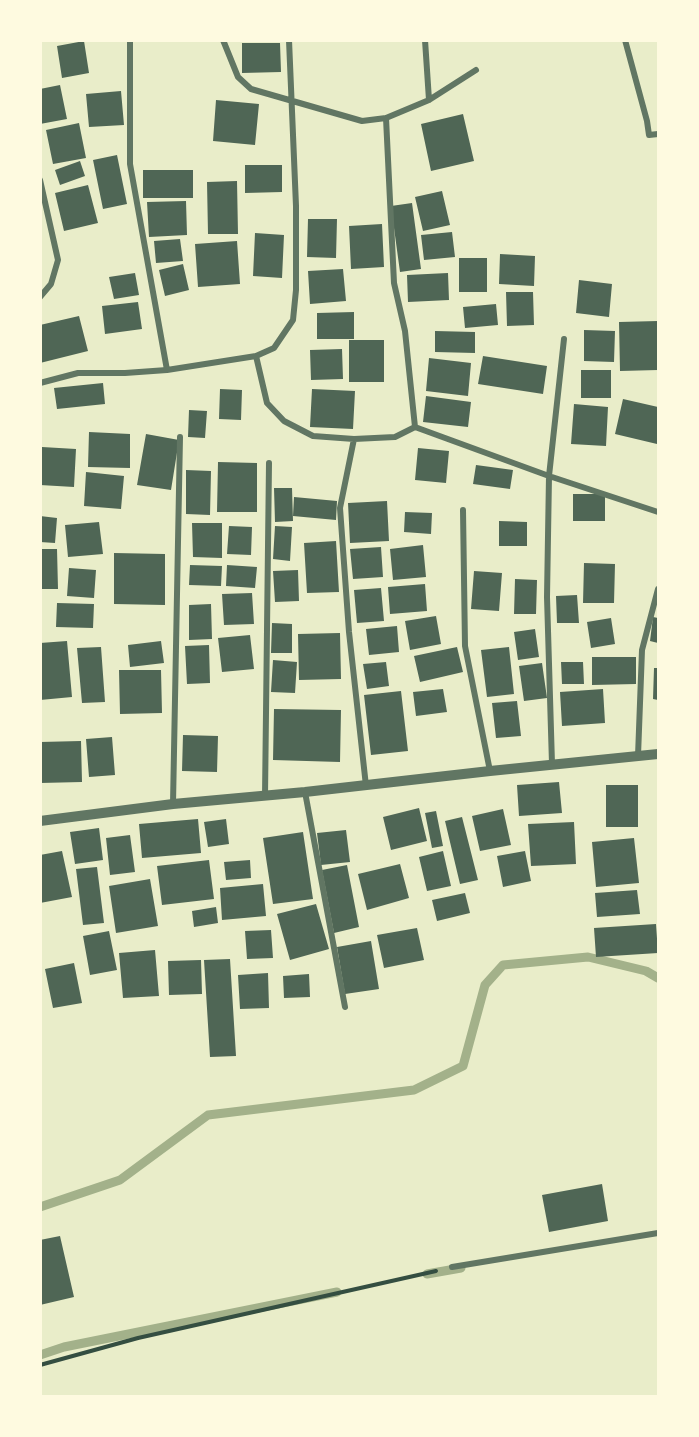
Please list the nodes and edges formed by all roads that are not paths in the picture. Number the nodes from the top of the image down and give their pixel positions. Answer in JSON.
{"nodes":[{"id":1,"x":130,"y":40,"type":"edge"},
{"id":2,"x":223,"y":40,"type":"edge"},
{"id":3,"x":289,"y":40,"type":"edge"},
{"id":4,"x":425,"y":40,"type":"edge"},
{"id":5,"x":625,"y":40,"type":"edge"},
{"id":6,"x":477,"y":70,"type":"dead end"},
{"id":7,"x":293,"y":100,"type":"junction"},
{"id":8,"x":429,"y":100,"type":"junction"},
{"id":9,"x":386,"y":118,"type":"junction"},
{"id":10,"x":658,"y":134,"type":"edge"},
{"id":11,"x":40,"y":180,"type":"edge"},
{"id":12,"x":40,"y":297,"type":"edge"},
{"id":13,"x":564,"y":339,"type":"dead end"},
{"id":14,"x":256,"y":356,"type":"junction"},
{"id":15,"x":167,"y":370,"type":"junction"},
{"id":16,"x":40,"y":383,"type":"edge"},
{"id":17,"x":415,"y":427,"type":"junction"},
{"id":18,"x":180,"y":437,"type":"dead end"},
{"id":19,"x":354,"y":439,"type":"junction"},
{"id":20,"x":269,"y":463,"type":"dead end"},
{"id":21,"x":549,"y":476,"type":"junction"},
{"id":22,"x":463,"y":510,"type":"dead end"},
{"id":23,"x":658,"y":512,"type":"edge"},
{"id":24,"x":658,"y":589,"type":"edge"},
{"id":25,"x":658,"y":754,"type":"edge"},
{"id":26,"x":638,"y":756,"type":"junction"},
{"id":27,"x":552,"y":764,"type":"junction"},
{"id":28,"x":490,"y":771,"type":"junction"},
{"id":29,"x":366,"y":786,"type":"junction"},
{"id":30,"x":305,"y":792,"type":"junction"},
{"id":31,"x":265,"y":796,"type":"junction"},
{"id":32,"x":173,"y":804,"type":"junction"},
{"id":33,"x":40,"y":821,"type":"edge"},
{"id":34,"x":345,"y":1007,"type":"dead end"},
{"id":35,"x":658,"y":1233,"type":"edge"},
{"id":36,"x":452,"y":1267,"type":"road end"}],
"edges":[{"from":1,"to":15,"type":"street"},
{"from":2,"to":7,"type":"street"},
{"from":3,"to":7,"type":"street"},
{"from":4,"to":8,"type":"street"},
{"from":5,"to":10,"type":"street"},
{"from":6,"to":8,"type":"street"},
{"from":7,"to":9,"type":"street"},
{"from":7,"to":14,"type":"street"},
{"from":8,"to":9,"type":"street"},
{"from":9,"to":17,"type":"street"},
{"from":11,"to":12,"type":"street"},
{"from":13,"to":21,"type":"street"},
{"from":14,"to":15,"type":"street"},
{"from":14,"to":19,"type":"street"},
{"from":15,"to":16,"type":"street"},
{"from":17,"to":19,"type":"street"},
{"from":17,"to":21,"type":"street"},
{"from":18,"to":32,"type":"street"},
{"from":19,"to":29,"type":"street"},
{"from":20,"to":31,"type":"street"},
{"from":21,"to":23,"type":"street"},
{"from":21,"to":27,"type":"street"},
{"from":22,"to":28,"type":"street"},
{"from":24,"to":26,"type":"street"},
{"from":25,"to":26,"type":"street"},
{"from":26,"to":27,"type":"street"},
{"from":27,"to":28,"type":"street"},
{"from":28,"to":29,"type":"street"},
{"from":29,"to":30,"type":"street"},
{"from":30,"to":31,"type":"street"},
{"from":30,"to":34,"type":"street"},
{"from":31,"to":32,"type":"street"},
{"from":32,"to":33,"type":"street"},
{"from":35,"to":36,"type":"street"}]}
